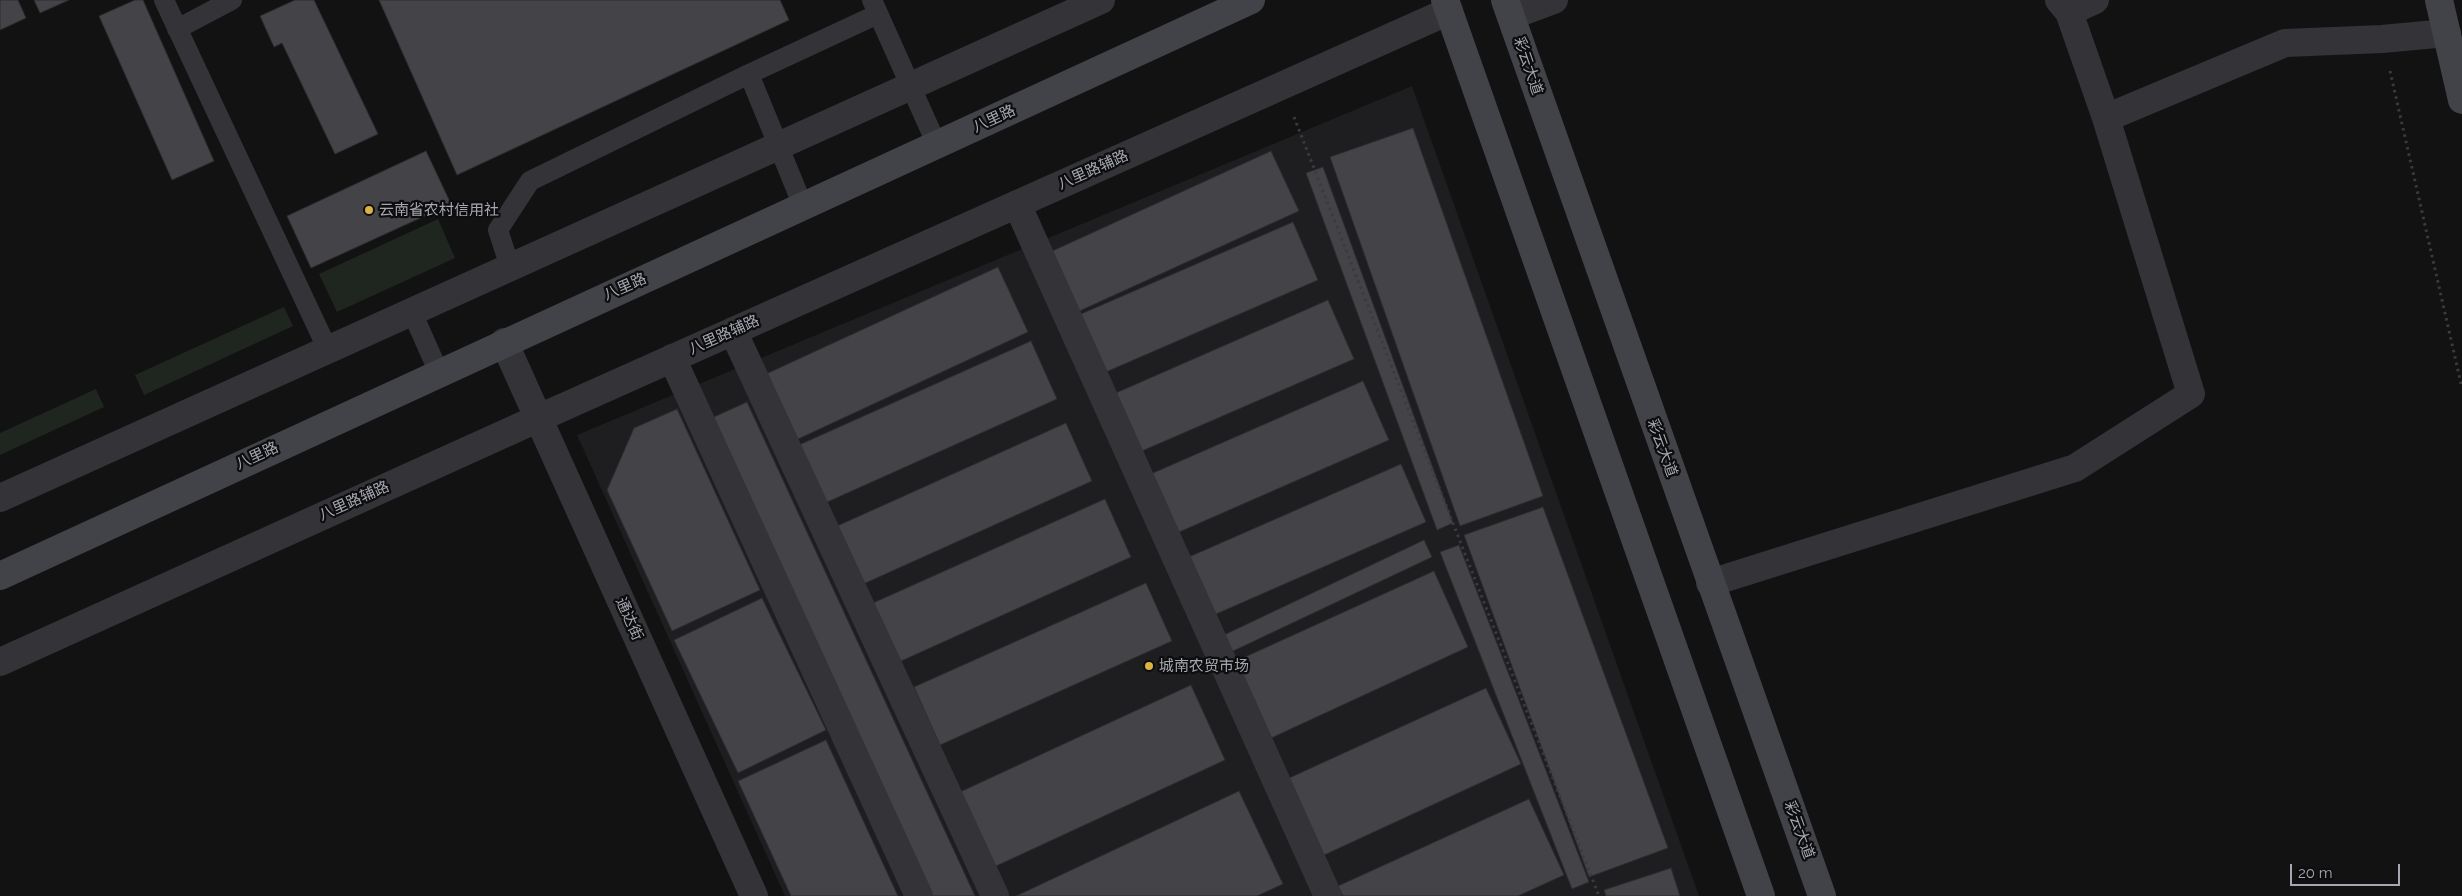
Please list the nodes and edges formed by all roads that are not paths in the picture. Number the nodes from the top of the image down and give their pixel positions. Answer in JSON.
{"nodes":[{"id":1,"x":164,"y":0,"type":"edge"},
{"id":2,"x":232,"y":0,"type":"edge"},
{"id":3,"x":1101,"y":0,"type":"edge"},
{"id":4,"x":1251,"y":0,"type":"edge"},
{"id":5,"x":1554,"y":0,"type":"edge"},
{"id":6,"x":2095,"y":0,"type":"edge"},
{"id":7,"x":2439,"y":0,"type":"edge"},
{"id":8,"x":1447,"y":6,"type":"edge"},
{"id":9,"x":2064,"y":6,"type":"edge"},
{"id":10,"x":875,"y":7,"type":"edge"},
{"id":11,"x":1508,"y":8,"type":"edge"},
{"id":12,"x":177,"y":29,"type":"junction"},
{"id":13,"x":2447,"y":34,"type":"junction"},
{"id":14,"x":749,"y":74,"type":"junction"},
{"id":15,"x":911,"y":86,"type":"junction"},
{"id":16,"x":2462,"y":100,"type":"edge"},
{"id":17,"x":2106,"y":118,"type":"junction"},
{"id":18,"x":937,"y":145,"type":"junction"},
{"id":19,"x":778,"y":146,"type":"junction"},
{"id":20,"x":1017,"y":204,"type":"junction"},
{"id":21,"x":803,"y":206,"type":"junction"},
{"id":22,"x":510,"y":267,"type":"junction"},
{"id":23,"x":412,"y":312,"type":"junction"},
{"id":24,"x":733,"y":331,"type":"junction"},
{"id":25,"x":504,"y":342,"type":"junction"},
{"id":26,"x":328,"y":350,"type":"junction"},
{"id":27,"x":672,"y":358,"type":"junction"},
{"id":28,"x":439,"y":373,"type":"junction"},
{"id":29,"x":538,"y":418,"type":"junction"},
{"id":30,"x":0,"y":498,"type":"edge"},
{"id":31,"x":0,"y":576,"type":"edge"},
{"id":32,"x":1710,"y":583,"type":"junction"},
{"id":33,"x":0,"y":662,"type":"edge"},
{"id":34,"x":754,"y":896,"type":"edge"},
{"id":35,"x":918,"y":896,"type":"edge"},
{"id":36,"x":995,"y":896,"type":"edge"},
{"id":37,"x":1328,"y":896,"type":"edge"},
{"id":38,"x":1761,"y":896,"type":"edge"},
{"id":39,"x":1822,"y":896,"type":"edge"}],
"edges":[{"from":1,"to":12,"type":"lane"},
{"from":2,"to":12,"type":"lane"},
{"from":3,"to":15,"type":"street"},
{"from":4,"to":18,"type":"main road","name":"八里路"},
{"from":5,"to":11,"type":"street"},
{"from":6,"to":9,"type":"street"},
{"from":7,"to":13,"type":"main road"},
{"from":8,"to":20,"type":"street","name":"八里路辅路"},
{"from":8,"to":38,"type":"main road"},
{"from":9,"to":17,"type":"street"},
{"from":10,"to":14,"type":"lane"},
{"from":10,"to":15,"type":"lane"},
{"from":11,"to":32,"type":"main road","name":"彩云大道"},
{"from":12,"to":26,"type":"lane"},
{"from":13,"to":16,"type":"main road"},
{"from":13,"to":17,"type":"street"},
{"from":14,"to":19,"type":"lane"},
{"from":14,"to":22,"type":"lane"},
{"from":15,"to":18,"type":"lane"},
{"from":15,"to":19,"type":"street"},
{"from":17,"to":32,"type":"street"},
{"from":18,"to":21,"type":"main road","name":"八里路"},
{"from":19,"to":21,"type":"lane"},
{"from":19,"to":22,"type":"street"},
{"from":20,"to":24,"type":"street","name":"八里路辅路"},
{"from":20,"to":37,"type":"street"},
{"from":21,"to":25,"type":"main road","name":"八里路"},
{"from":22,"to":23,"type":"street"},
{"from":23,"to":26,"type":"street"},
{"from":23,"to":28,"type":"lane"},
{"from":24,"to":27,"type":"street","name":"八里路辅路"},
{"from":24,"to":36,"type":"street"},
{"from":25,"to":28,"type":"main road","name":"八里路"},
{"from":25,"to":29,"type":"street","name":"通达街"},
{"from":26,"to":30,"type":"street"},
{"from":27,"to":29,"type":"street","name":"八里路辅路"},
{"from":27,"to":35,"type":"street"},
{"from":28,"to":31,"type":"main road","name":"八里路"},
{"from":29,"to":33,"type":"street","name":"八里路辅路"},
{"from":29,"to":34,"type":"street","name":"通达街"},
{"from":32,"to":39,"type":"main road","name":"彩云大道"}]}
